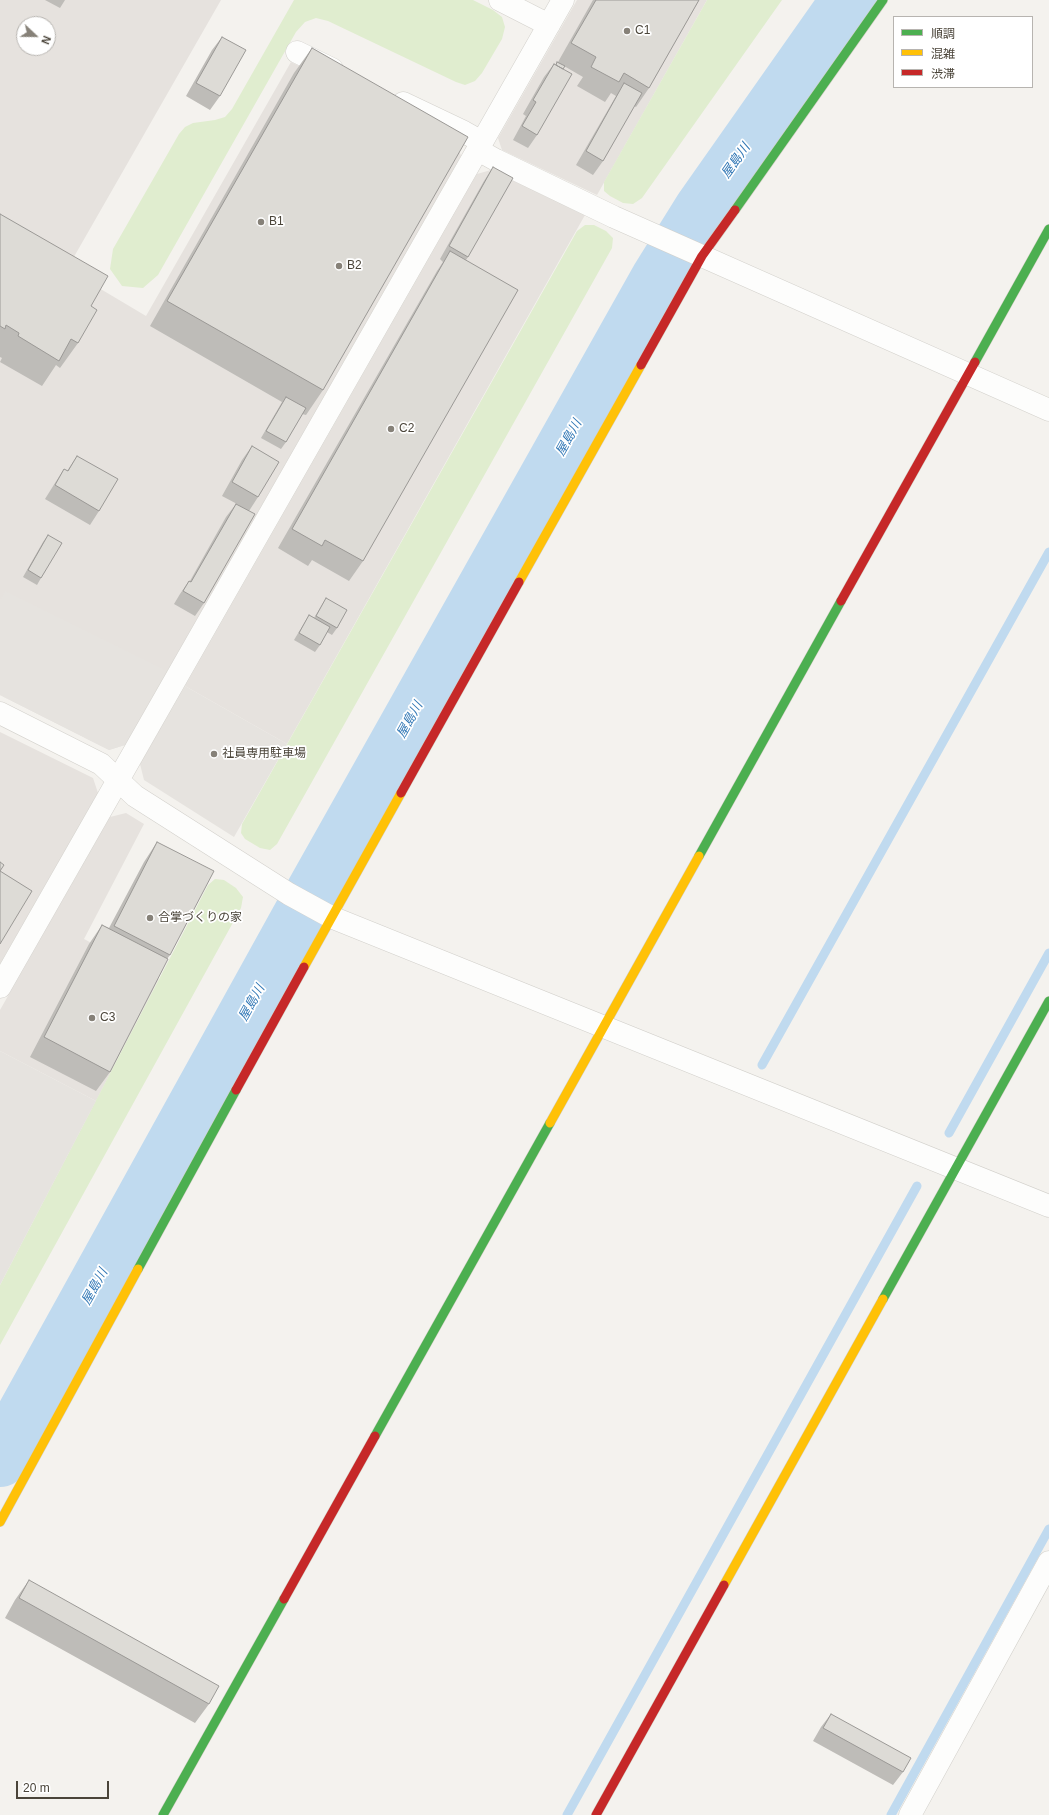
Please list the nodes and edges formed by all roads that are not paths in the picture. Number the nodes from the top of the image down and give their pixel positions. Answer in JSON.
{"nodes":[{"id":1,"x":500,"y":0,"type":"edge"},
{"id":2,"x":563,"y":0,"type":"edge"},
{"id":3,"x":883,"y":0,"type":"edge"},
{"id":4,"x":549,"y":25,"type":"junction"},
{"id":5,"x":297,"y":52,"type":"dead end"},
{"id":6,"x":353,"y":79,"type":"edge"},
{"id":7,"x":388,"y":95,"type":"edge"},
{"id":8,"x":480,"y":146,"type":"junction"},
{"id":9,"x":1049,"y":230,"type":"edge"},
{"id":10,"x":699,"y":254,"type":"junction"},
{"id":11,"x":968,"y":374,"type":"junction"},
{"id":12,"x":1049,"y":410,"type":"edge"},
{"id":13,"x":0,"y":713,"type":"edge"},
{"id":14,"x":118,"y":780,"type":"junction"},
{"id":15,"x":328,"y":915,"type":"junction"},
{"id":16,"x":0,"y":987,"type":"edge"},
{"id":17,"x":1049,"y":1001,"type":"edge"},
{"id":18,"x":604,"y":1027,"type":"junction"},
{"id":19,"x":956,"y":1169,"type":"junction"},
{"id":20,"x":1049,"y":1206,"type":"edge"},
{"id":21,"x":0,"y":1522,"type":"edge"},
{"id":22,"x":1049,"y":1562,"type":"edge"},
{"id":23,"x":163,"y":1815,"type":"edge"},
{"id":24,"x":596,"y":1815,"type":"edge"},
{"id":25,"x":910,"y":1815,"type":"edge"}],
"edges":[{"from":1,"to":4,"type":"street"},
{"from":2,"to":4,"type":"street"},
{"from":3,"to":10,"type":"street"},
{"from":4,"to":8,"type":"street"},
{"from":5,"to":6,"type":"street"},
{"from":7,"to":8,"type":"street"},
{"from":8,"to":10,"type":"street"},
{"from":8,"to":14,"type":"street"},
{"from":9,"to":11,"type":"street"},
{"from":10,"to":11,"type":"street"},
{"from":10,"to":15,"type":"street"},
{"from":11,"to":12,"type":"street"},
{"from":11,"to":18,"type":"street"},
{"from":13,"to":14,"type":"street"},
{"from":14,"to":15,"type":"street"},
{"from":14,"to":16,"type":"street"},
{"from":15,"to":18,"type":"street"},
{"from":15,"to":21,"type":"street"},
{"from":17,"to":19,"type":"street"},
{"from":18,"to":19,"type":"street"},
{"from":18,"to":23,"type":"street"},
{"from":19,"to":20,"type":"street"},
{"from":19,"to":24,"type":"street"},
{"from":22,"to":25,"type":"street"}]}
